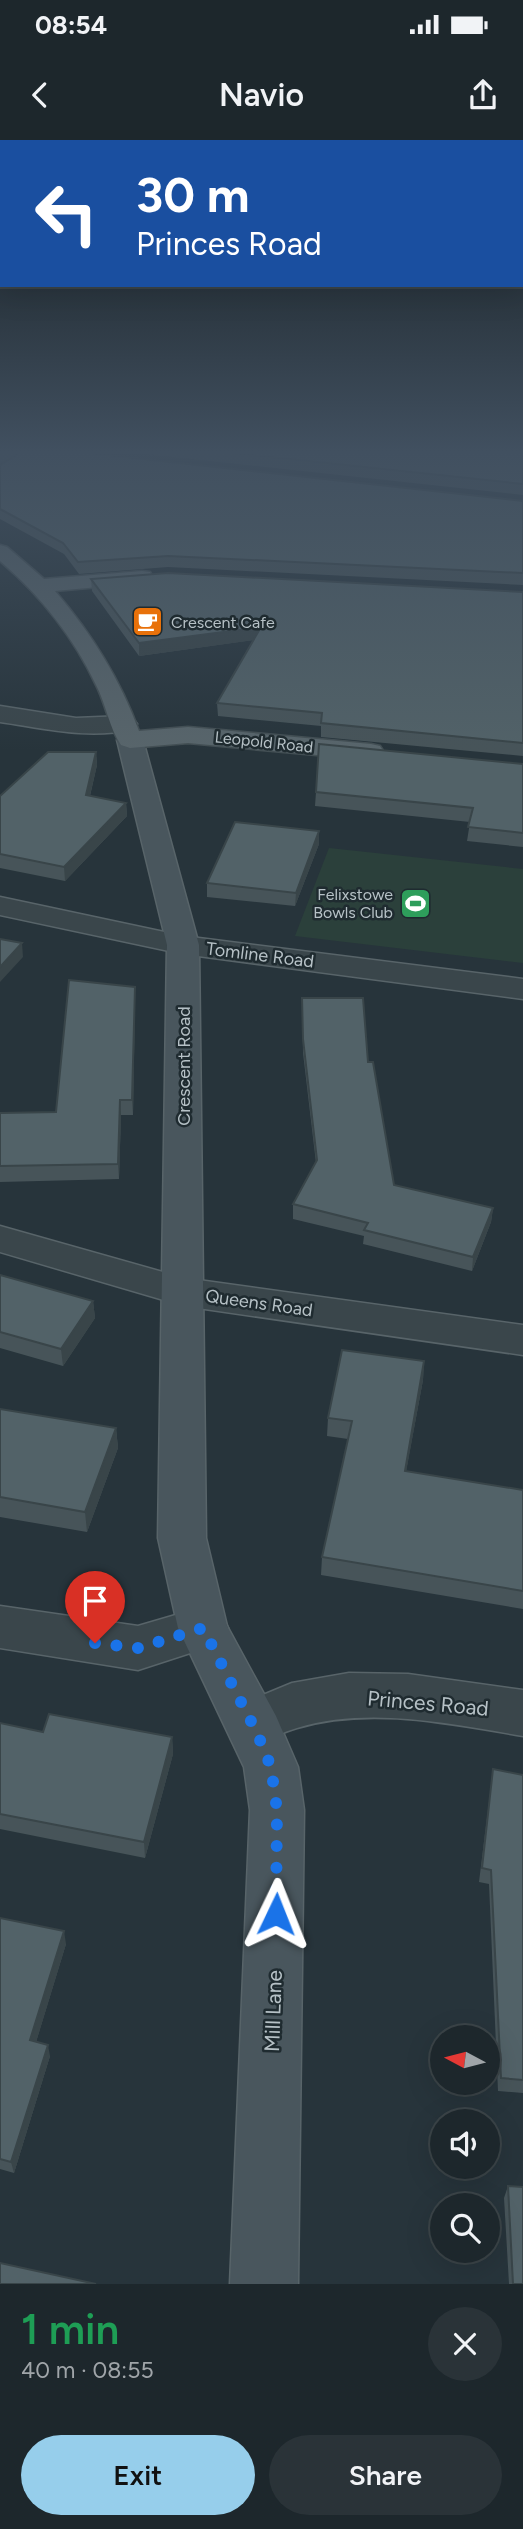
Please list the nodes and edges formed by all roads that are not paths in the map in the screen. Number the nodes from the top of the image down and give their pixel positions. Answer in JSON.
{"nodes":[{"id":1,"x":0,"y":551,"type":"edge"},
{"id":2,"x":168,"y":576,"type":"edge"},
{"id":3,"x":39,"y":586,"type":"junction"},
{"id":4,"x":0,"y":714,"type":"edge"},
{"id":5,"x":127,"y":732,"type":"junction"},
{"id":6,"x":398,"y":755,"type":"edge"},
{"id":7,"x":0,"y":906,"type":"edge"},
{"id":8,"x":183,"y":945,"type":"junction"},
{"id":9,"x":523,"y":989,"type":"edge"},
{"id":10,"x":0,"y":1239,"type":"edge"},
{"id":11,"x":184,"y":1292,"type":"junction"},
{"id":12,"x":523,"y":1340,"type":"edge"},
{"id":13,"x":0,"y":1627,"type":"edge"},
{"id":14,"x":203,"y":1628,"type":"junction"},
{"id":15,"x":523,"y":1713,"type":"edge"},
{"id":16,"x":252,"y":1723,"type":"junction"},
{"id":17,"x":264,"y":2284,"type":"edge"}],
"edges":[{"from":1,"to":3,"type":"main road","name":"Crescent Road"},
{"from":2,"to":3,"type":"main road"},
{"from":3,"to":5,"type":"main road","name":"Crescent Road"},
{"from":4,"to":5,"type":"street","name":"Leopold Road"},
{"from":5,"to":6,"type":"main road","name":"Leopold Road"},
{"from":5,"to":8,"type":"street","name":"Crescent Road"},
{"from":7,"to":8,"type":"street","name":"Tomline Road"},
{"from":8,"to":9,"type":"street","name":"Tomline Road"},
{"from":8,"to":11,"type":"street","name":"Crescent Road"},
{"from":10,"to":11,"type":"street","name":"Queens Road"},
{"from":11,"to":12,"type":"street","name":"Queens Road"},
{"from":11,"to":14,"type":"street","name":"Crescent Road"},
{"from":13,"to":14,"type":"street"},
{"from":14,"to":16,"type":"street","name":"Mill Lane"},
{"from":15,"to":16,"type":"street","name":"Princes Road"},
{"from":16,"to":17,"type":"street","name":"Mill Lane"}]}
